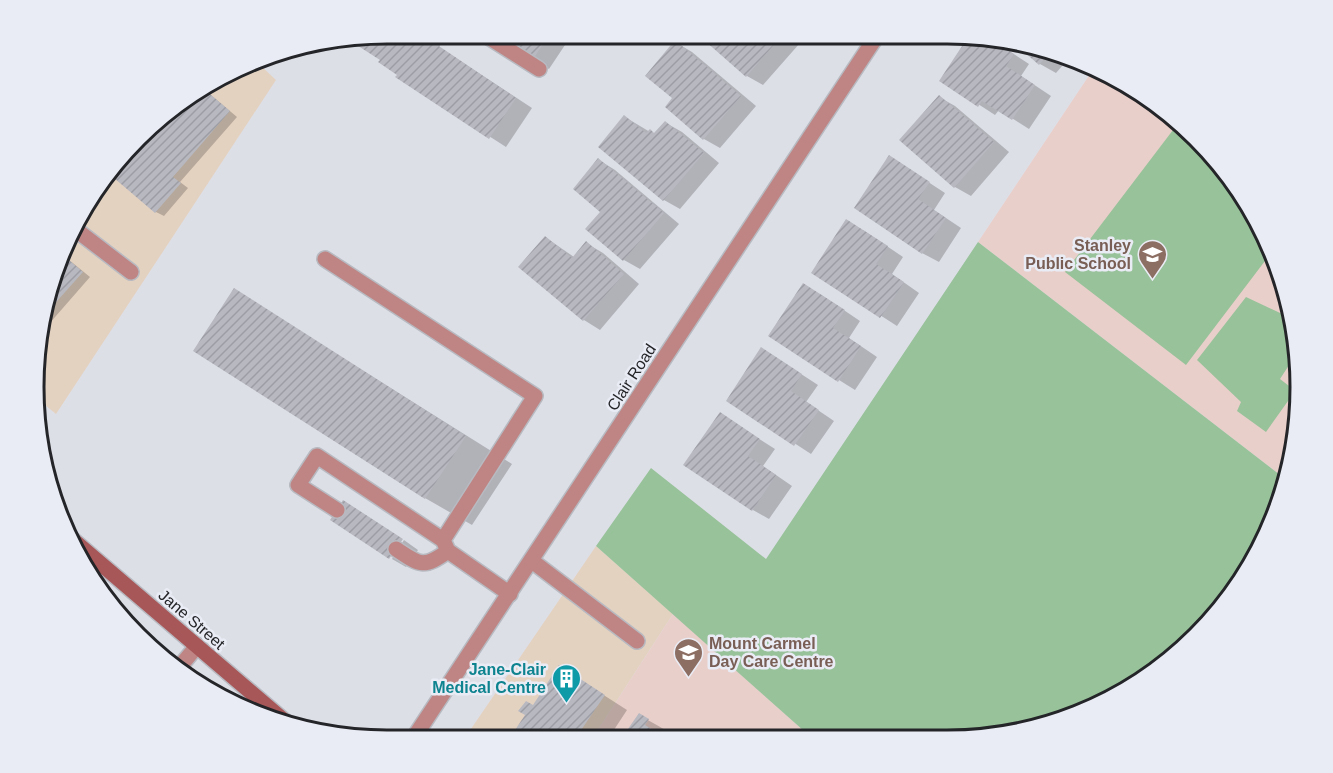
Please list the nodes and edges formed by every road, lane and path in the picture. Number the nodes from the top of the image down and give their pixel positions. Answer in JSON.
{"nodes":[{"id":1,"x":499,"y":44,"type":"edge"},
{"id":2,"x":871,"y":44,"type":"edge"},
{"id":3,"x":539,"y":69,"type":"dead end"},
{"id":4,"x":80,"y":233,"type":"edge"},
{"id":5,"x":326,"y":259,"type":"dead end"},
{"id":6,"x":131,"y":272,"type":"dead end"},
{"id":7,"x":337,"y":510,"type":"dead end"},
{"id":8,"x":445,"y":545,"type":"junction"},
{"id":9,"x":396,"y":549,"type":"dead end"},
{"id":10,"x":85,"y":550,"type":"edge"},
{"id":11,"x":532,"y":561,"type":"junction"},
{"id":12,"x":510,"y":594,"type":"junction"},
{"id":13,"x":637,"y":641,"type":"dead end"},
{"id":14,"x":197,"y":646,"type":"junction"},
{"id":15,"x":183,"y":663,"type":"edge"},
{"id":16,"x":270,"y":709,"type":"edge"},
{"id":17,"x":419,"y":730,"type":"edge"}],
"edges":[{"from":1,"to":3,"type":"street"},
{"from":2,"to":11,"type":"street","name":"Clair Road"},
{"from":4,"to":6,"type":"street"},
{"from":5,"to":8,"type":"street"},
{"from":7,"to":8,"type":"street"},
{"from":8,"to":9,"type":"street"},
{"from":8,"to":12,"type":"street"},
{"from":10,"to":14,"type":"main road","name":"Jane Street"},
{"from":11,"to":12,"type":"street","name":"Clair Road"},
{"from":11,"to":13,"type":"street"},
{"from":12,"to":17,"type":"street","name":"Clair Road"},
{"from":14,"to":15,"type":"street"},
{"from":14,"to":16,"type":"main road","name":"Jane Street"}]}
